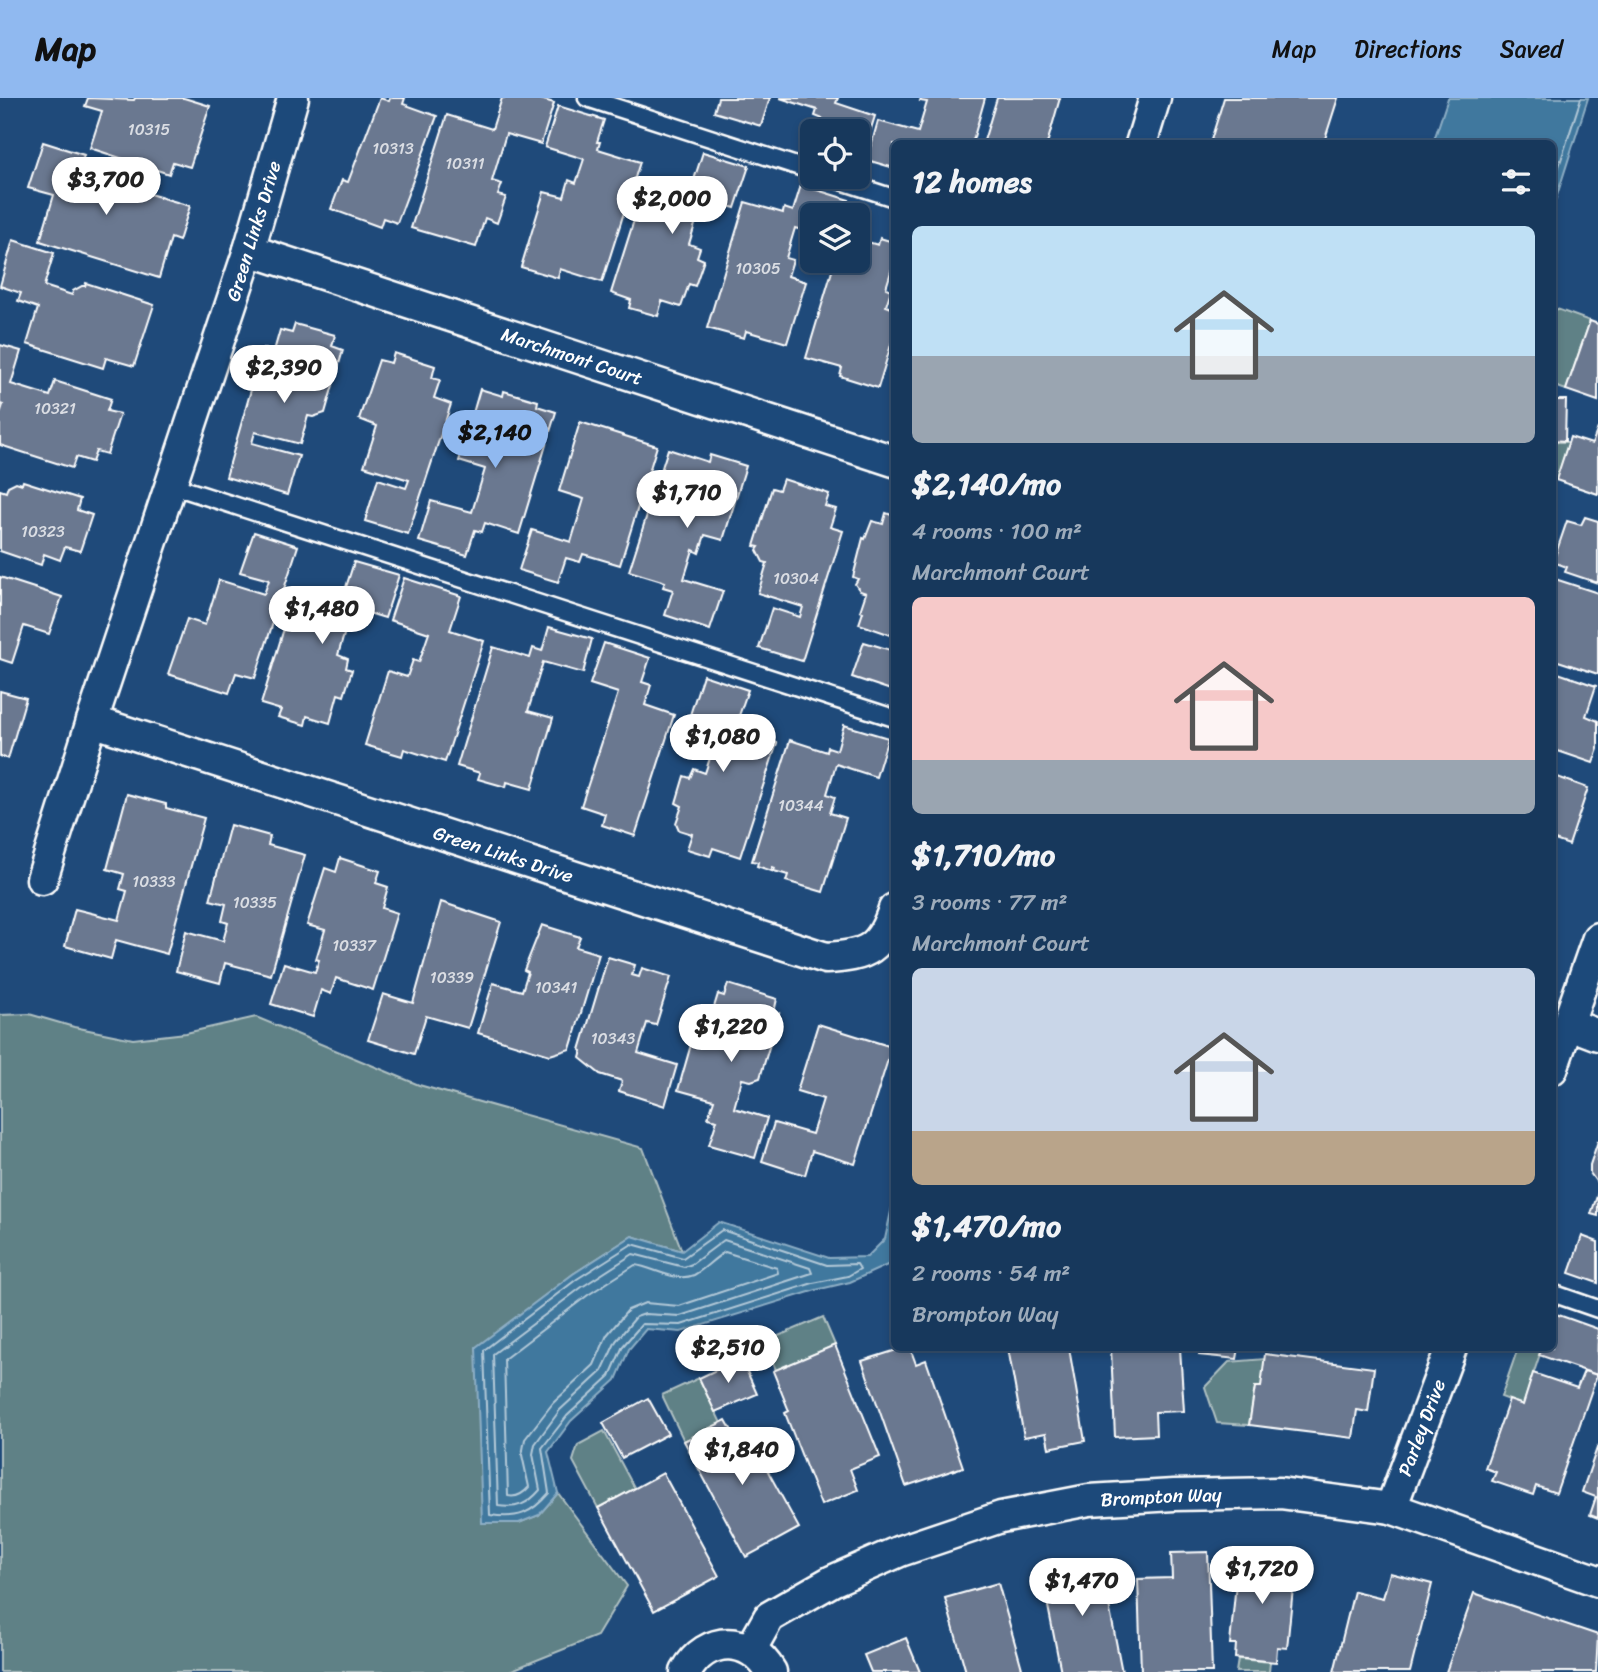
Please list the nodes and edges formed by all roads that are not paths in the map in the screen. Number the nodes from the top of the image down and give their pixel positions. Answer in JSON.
{"nodes":[{"id":1,"x":293,"y":98,"type":"edge"},
{"id":2,"x":587,"y":98,"type":"edge"},
{"id":3,"x":1155,"y":98,"type":"edge"},
{"id":4,"x":1142,"y":140,"type":"edge"},
{"id":5,"x":800,"y":167,"type":"edge"},
{"id":6,"x":866,"y":189,"type":"edge"},
{"id":7,"x":891,"y":197,"type":"edge"},
{"id":8,"x":249,"y":250,"type":"junction"},
{"id":9,"x":891,"y":460,"type":"edge"},
{"id":10,"x":171,"y":485,"type":"junction"},
{"id":11,"x":891,"y":718,"type":"edge"},
{"id":12,"x":92,"y":722,"type":"junction"},
{"id":13,"x":42,"y":879,"type":"dead end"},
{"id":14,"x":891,"y":918,"type":"edge"},
{"id":15,"x":1598,"y":938,"type":"edge"},
{"id":16,"x":1569,"y":1024,"type":"junction"},
{"id":17,"x":1598,"y":1035,"type":"edge"},
{"id":18,"x":1556,"y":1058,"type":"edge"},
{"id":19,"x":1556,"y":1294,"type":"edge"},
{"id":20,"x":1598,"y":1308,"type":"edge"},
{"id":21,"x":1450,"y":1351,"type":"edge"},
{"id":22,"x":1391,"y":1508,"type":"junction"},
{"id":23,"x":1598,"y":1581,"type":"edge"},
{"id":24,"x":751,"y":1649,"type":"junction"},
{"id":25,"x":686,"y":1672,"type":"edge"},
{"id":26,"x":771,"y":1672,"type":"edge"}],
"edges":[{"from":1,"to":8,"type":"street","name":"Green Links Drive"},
{"from":2,"to":5,"type":"lane"},
{"from":3,"to":4,"type":"street"},
{"from":6,"to":7,"type":"lane"},
{"from":8,"to":9,"type":"street","name":"Marchmont Court"},
{"from":8,"to":10,"type":"street","name":"Green Links Drive"},
{"from":10,"to":11,"type":"lane"},
{"from":10,"to":12,"type":"street","name":"Green Links Drive"},
{"from":12,"to":13,"type":"street","name":"Green Links Drive"},
{"from":12,"to":14,"type":"street","name":"Green Links Drive"},
{"from":15,"to":16,"type":"street"},
{"from":16,"to":17,"type":"street"},
{"from":16,"to":18,"type":"street"},
{"from":19,"to":20,"type":"lane"},
{"from":21,"to":22,"type":"street","name":"Parley Drive"},
{"from":22,"to":23,"type":"street","name":"Brompton Way"},
{"from":22,"to":24,"type":"street","name":"Brompton Way"},
{"from":24,"to":25,"type":"street"},
{"from":24,"to":26,"type":"street"}]}
